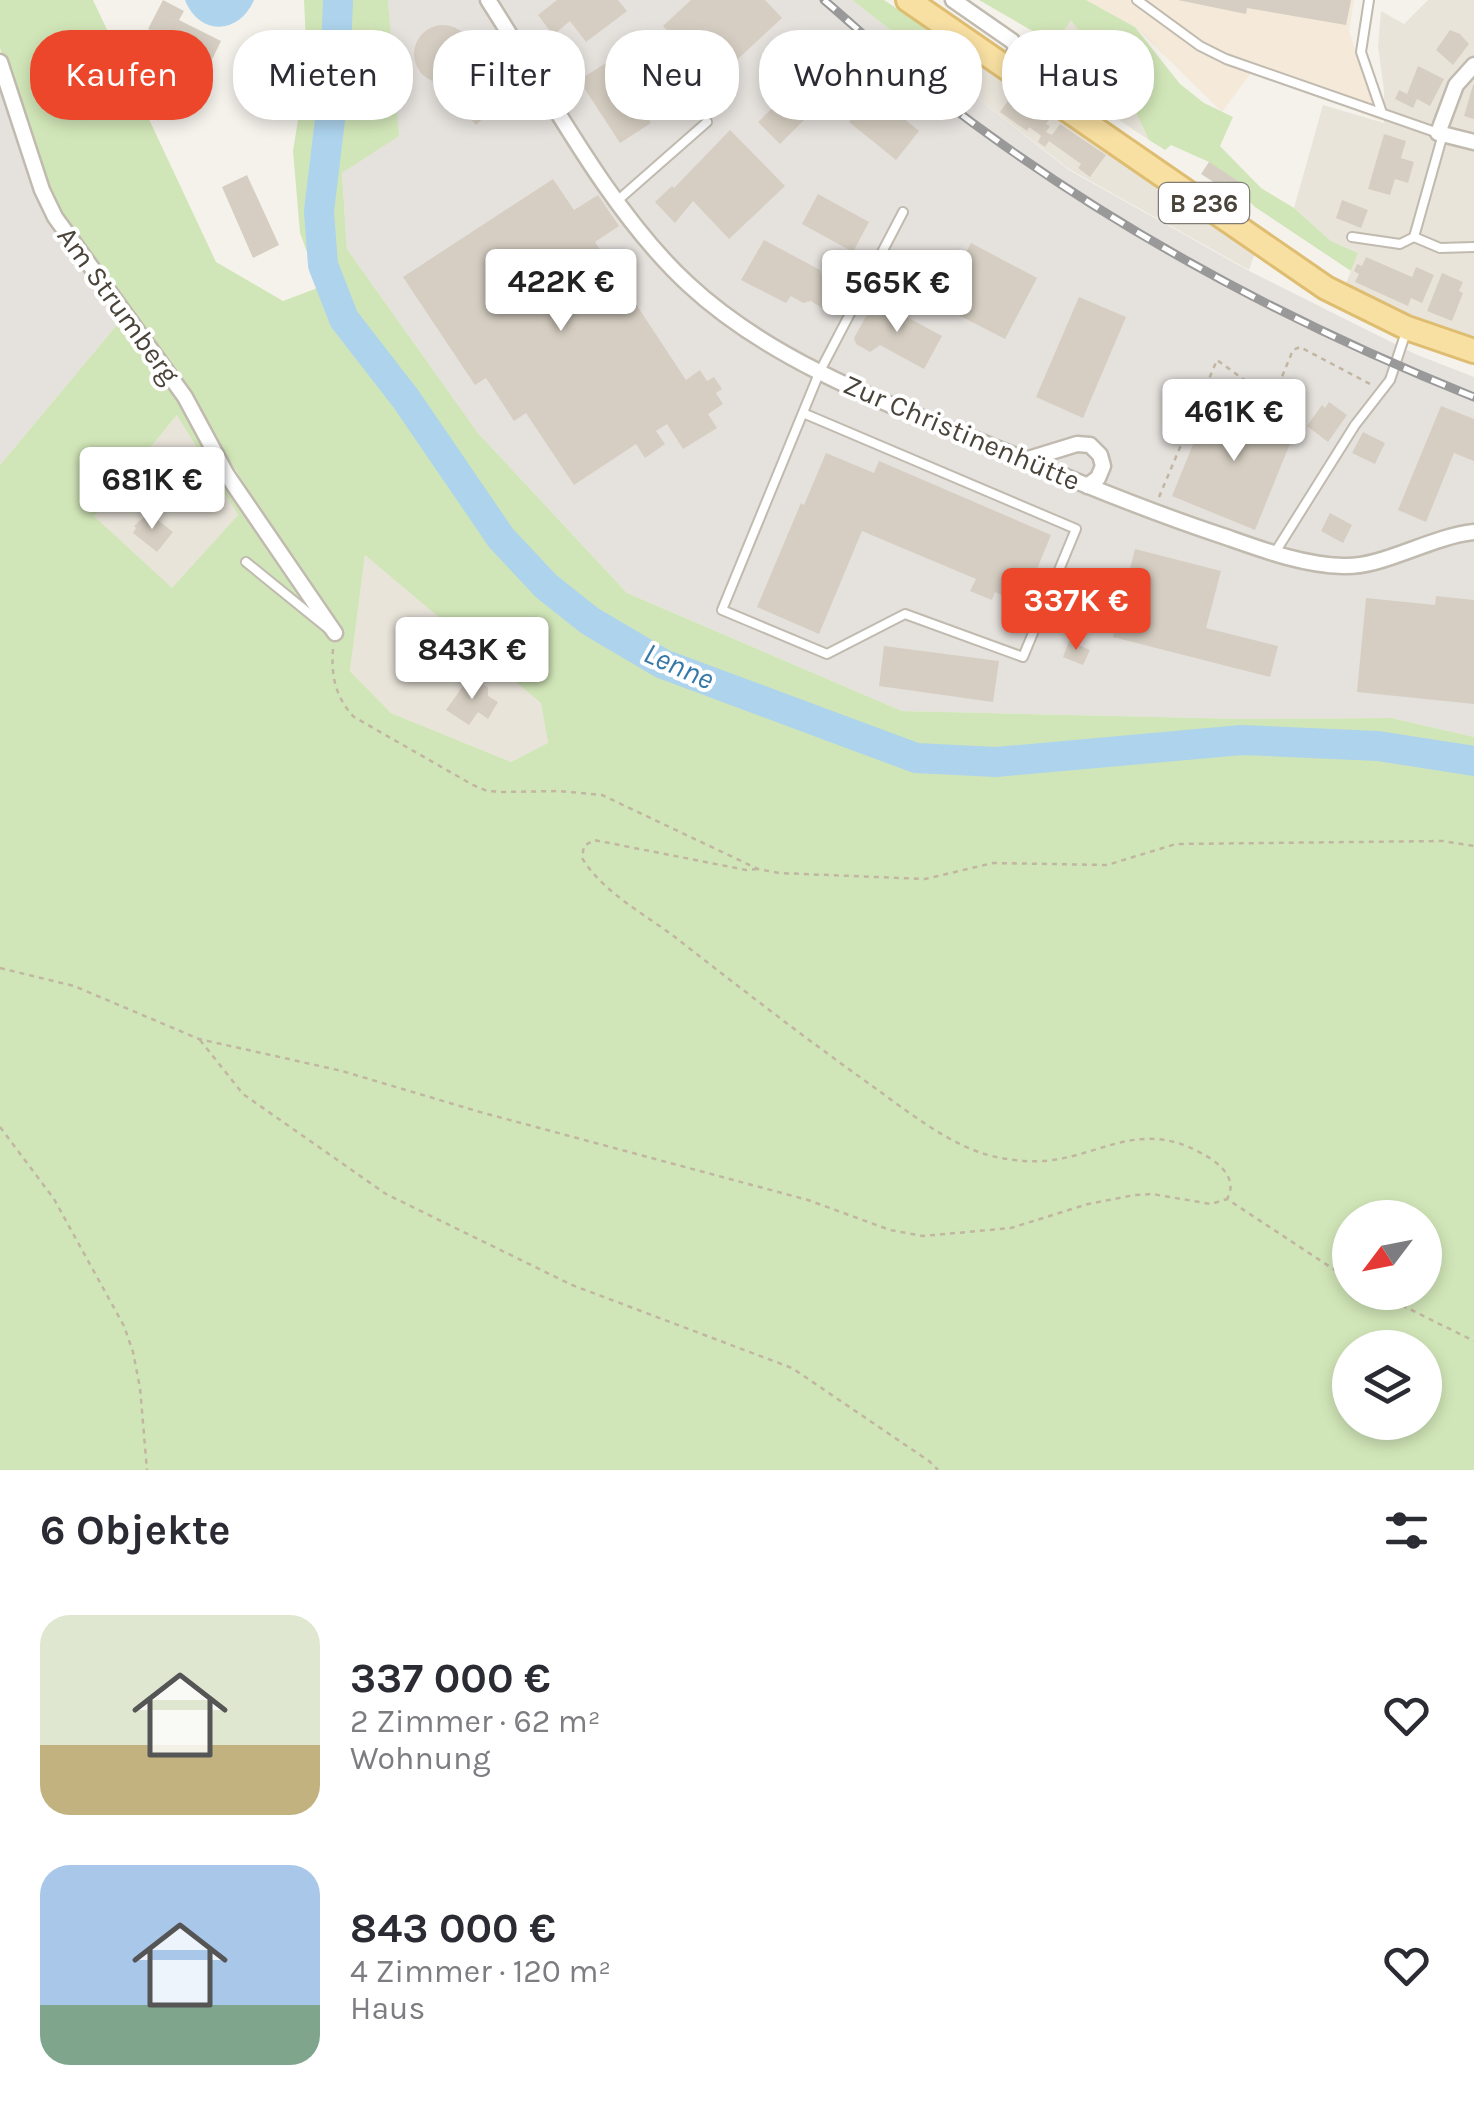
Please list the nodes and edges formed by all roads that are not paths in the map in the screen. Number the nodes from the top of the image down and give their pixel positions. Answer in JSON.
{"nodes":[{"id":1,"x":488,"y":0,"type":"edge"},
{"id":2,"x":908,"y":0,"type":"edge"},
{"id":3,"x":953,"y":0,"type":"edge"},
{"id":4,"x":1137,"y":0,"type":"edge"},
{"id":5,"x":1369,"y":0,"type":"edge"},
{"id":6,"x":1002,"y":34,"type":"edge"},
{"id":7,"x":0,"y":62,"type":"edge"},
{"id":8,"x":1002,"y":62,"type":"edge"},
{"id":9,"x":1474,"y":65,"type":"edge"},
{"id":10,"x":1382,"y":114,"type":"junction"},
{"id":11,"x":1085,"y":120,"type":"edge"},
{"id":12,"x":707,"y":122,"type":"dead end"},
{"id":13,"x":1440,"y":133,"type":"junction"},
{"id":14,"x":1474,"y":142,"type":"edge"},
{"id":15,"x":617,"y":201,"type":"junction"},
{"id":16,"x":903,"y":212,"type":"dead end"},
{"id":17,"x":1352,"y":237,"type":"dead end"},
{"id":18,"x":1414,"y":237,"type":"junction"},
{"id":19,"x":1474,"y":246,"type":"edge"},
{"id":20,"x":1407,"y":328,"type":"junction"},
{"id":21,"x":1474,"y":351,"type":"edge"},
{"id":22,"x":820,"y":370,"type":"junction"},
{"id":23,"x":803,"y":413,"type":"junction"},
{"id":24,"x":1025,"y":460,"type":"junction"},
{"id":25,"x":1086,"y":486,"type":"junction"},
{"id":26,"x":1474,"y":532,"type":"edge"},
{"id":27,"x":1274,"y":554,"type":"junction"},
{"id":28,"x":246,"y":562,"type":"dead end"},
{"id":29,"x":335,"y":633,"type":"joint"}],
"edges":[{"from":1,"to":15,"type":"street","name":"Zur Christinenhütte"},
{"from":2,"to":8,"type":"main road","number":"B 236"},
{"from":3,"to":6,"type":"street"},
{"from":4,"to":10,"type":"lane"},
{"from":5,"to":10,"type":"lane"},
{"from":7,"to":29,"type":"street","name":"Am Strumberg"},
{"from":9,"to":13,"type":"street"},
{"from":10,"to":13,"type":"lane"},
{"from":11,"to":20,"type":"main road","number":"B 236"},
{"from":12,"to":15,"type":"lane"},
{"from":13,"to":14,"type":"street"},
{"from":13,"to":18,"type":"lane"},
{"from":15,"to":22,"type":"street","name":"Zur Christinenhütte"},
{"from":16,"to":22,"type":"lane"},
{"from":17,"to":18,"type":"lane"},
{"from":18,"to":19,"type":"lane"},
{"from":20,"to":21,"type":"main road","number":"B 236"},
{"from":20,"to":27,"type":"lane"},
{"from":22,"to":23,"type":"lane"},
{"from":22,"to":24,"type":"street","name":"Zur Christinenhütte"},
{"from":23,"to":23,"type":"lane"},
{"from":24,"to":25,"type":"street","name":"Zur Christinenhütte"},
{"from":24,"to":25,"type":"street"},
{"from":25,"to":27,"type":"street","name":"Zur Christinenhütte"},
{"from":26,"to":27,"type":"street","name":"Zur Christinenhütte"},
{"from":28,"to":29,"type":"lane"}]}
